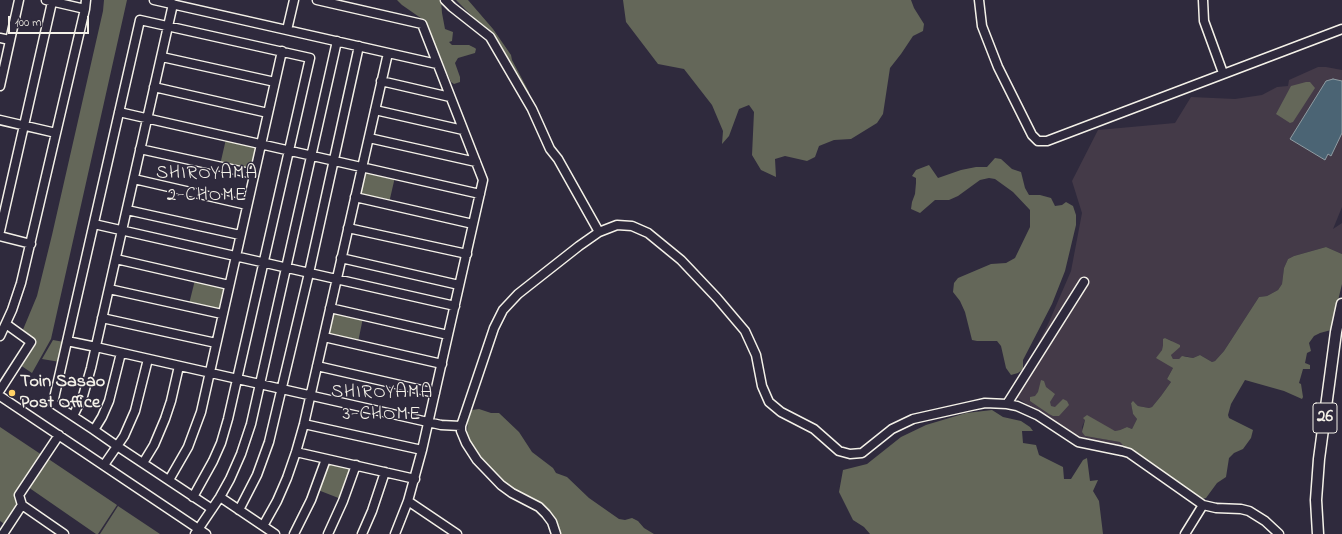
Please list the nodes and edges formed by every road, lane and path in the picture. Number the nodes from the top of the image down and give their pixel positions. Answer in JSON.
{"nodes":[{"id":1,"x":20,"y":0,"type":"edge"},
{"id":2,"x":86,"y":0,"type":"edge"},
{"id":3,"x":154,"y":0,"type":"edge"},
{"id":4,"x":294,"y":0,"type":"edge"},
{"id":5,"x":317,"y":0,"type":"edge"},
{"id":6,"x":445,"y":0,"type":"edge"},
{"id":7,"x":978,"y":0,"type":"edge"},
{"id":8,"x":1203,"y":0,"type":"edge"},
{"id":9,"x":49,"y":1,"type":"edge"},
{"id":10,"x":173,"y":4,"type":"junction"},
{"id":11,"x":85,"y":9,"type":"junction"},
{"id":12,"x":168,"y":26,"type":"junction"},
{"id":13,"x":1342,"y":29,"type":"edge"},
{"id":14,"x":287,"y":30,"type":"junction"},
{"id":15,"x":0,"y":38,"type":"edge"},
{"id":16,"x":10,"y":40,"type":"junction"},
{"id":17,"x":337,"y":41,"type":"junction"},
{"id":18,"x":359,"y":46,"type":"junction"},
{"id":19,"x":282,"y":51,"type":"junction"},
{"id":20,"x":388,"y":53,"type":"junction"},
{"id":21,"x":162,"y":57,"type":"junction"},
{"id":22,"x":437,"y":64,"type":"junction"},
{"id":23,"x":1223,"y":74,"type":"junction"},
{"id":24,"x":381,"y":81,"type":"junction"},
{"id":25,"x":275,"y":82,"type":"junction"},
{"id":26,"x":0,"y":86,"type":"edge"},
{"id":27,"x":154,"y":87,"type":"junction"},
{"id":28,"x":450,"y":97,"type":"junction"},
{"id":29,"x":375,"y":110,"type":"junction"},
{"id":30,"x":119,"y":112,"type":"junction"},
{"id":31,"x":268,"y":113,"type":"junction"},
{"id":32,"x":147,"y":119,"type":"junction"},
{"id":33,"x":0,"y":120,"type":"edge"},
{"id":34,"x":24,"y":126,"type":"junction"},
{"id":35,"x":463,"y":130,"type":"junction"},
{"id":36,"x":56,"y":134,"type":"junction"},
{"id":37,"x":368,"y":138,"type":"junction"},
{"id":38,"x":261,"y":144,"type":"junction"},
{"id":39,"x":140,"y":149,"type":"junction"},
{"id":40,"x":289,"y":150,"type":"junction"},
{"id":41,"x":312,"y":155,"type":"junction"},
{"id":42,"x":333,"y":160,"type":"junction"},
{"id":43,"x":476,"y":162,"type":"junction"},
{"id":44,"x":362,"y":167,"type":"junction"},
{"id":45,"x":254,"y":174,"type":"junction"},
{"id":46,"x":134,"y":179,"type":"junction"},
{"id":47,"x":480,"y":194,"type":"junction"},
{"id":48,"x":355,"y":197,"type":"junction"},
{"id":49,"x":247,"y":205,"type":"junction"},
{"id":50,"x":127,"y":210,"type":"junction"},
{"id":51,"x":94,"y":224,"type":"junction"},
{"id":52,"x":473,"y":224,"type":"junction"},
{"id":53,"x":348,"y":228,"type":"junction"},
{"id":54,"x":122,"y":230,"type":"junction"},
{"id":55,"x":0,"y":231,"type":"edge"},
{"id":56,"x":599,"y":232,"type":"junction"},
{"id":57,"x":240,"y":235,"type":"junction"},
{"id":58,"x":0,"y":236,"type":"edge"},
{"id":59,"x":31,"y":244,"type":"junction"},
{"id":60,"x":466,"y":254,"type":"junction"},
{"id":61,"x":236,"y":256,"type":"junction"},
{"id":62,"x":341,"y":258,"type":"junction"},
{"id":63,"x":116,"y":260,"type":"junction"},
{"id":64,"x":264,"y":262,"type":"junction"},
{"id":65,"x":286,"y":267,"type":"junction"},
{"id":66,"x":309,"y":273,"type":"junction"},
{"id":67,"x":336,"y":279,"type":"junction"},
{"id":68,"x":1084,"y":282,"type":"dead end"},
{"id":69,"x":229,"y":285,"type":"junction"},
{"id":70,"x":459,"y":285,"type":"junction"},
{"id":71,"x":109,"y":289,"type":"junction"},
{"id":72,"x":1342,"y":304,"type":"edge"},
{"id":73,"x":455,"y":306,"type":"junction"},
{"id":74,"x":330,"y":308,"type":"junction"},
{"id":75,"x":222,"y":314,"type":"junction"},
{"id":76,"x":102,"y":318,"type":"junction"},
{"id":77,"x":6,"y":324,"type":"junction"},
{"id":78,"x":448,"y":335,"type":"junction"},
{"id":79,"x":0,"y":336,"type":"edge"},
{"id":80,"x":324,"y":337,"type":"junction"},
{"id":81,"x":67,"y":341,"type":"junction"},
{"id":82,"x":216,"y":343,"type":"junction"},
{"id":83,"x":96,"y":347,"type":"junction"},
{"id":84,"x":121,"y":353,"type":"junction"},
{"id":85,"x":148,"y":359,"type":"junction"},
{"id":86,"x":442,"y":364,"type":"junction"},
{"id":87,"x":179,"y":366,"type":"junction"},
{"id":88,"x":317,"y":366,"type":"junction"},
{"id":89,"x":209,"y":372,"type":"junction"},
{"id":90,"x":238,"y":379,"type":"junction"},
{"id":91,"x":260,"y":384,"type":"junction"},
{"id":92,"x":282,"y":389,"type":"junction"},
{"id":93,"x":0,"y":390,"type":"edge"},
{"id":94,"x":435,"y":393,"type":"junction"},
{"id":95,"x":310,"y":395,"type":"junction"},
{"id":96,"x":0,"y":396,"type":"edge"},
{"id":97,"x":1007,"y":404,"type":"junction"},
{"id":98,"x":73,"y":416,"type":"junction"},
{"id":99,"x":429,"y":422,"type":"junction"},
{"id":100,"x":304,"y":424,"type":"junction"},
{"id":101,"x":460,"y":426,"type":"junction"},
{"id":102,"x":94,"y":430,"type":"junction"},
{"id":103,"x":59,"y":435,"type":"junction"},
{"id":104,"x":117,"y":446,"type":"junction"},
{"id":105,"x":422,"y":450,"type":"junction"},
{"id":106,"x":296,"y":452,"type":"junction"},
{"id":107,"x":326,"y":459,"type":"junction"},
{"id":108,"x":143,"y":463,"type":"junction"},
{"id":109,"x":104,"y":465,"type":"junction"},
{"id":110,"x":356,"y":465,"type":"junction"},
{"id":111,"x":385,"y":472,"type":"junction"},
{"id":112,"x":415,"y":479,"type":"junction"},
{"id":113,"x":169,"y":480,"type":"junction"},
{"id":114,"x":193,"y":497,"type":"junction"},
{"id":115,"x":220,"y":497,"type":"junction"},
{"id":116,"x":408,"y":501,"type":"junction"},
{"id":117,"x":22,"y":505,"type":"junction"},
{"id":118,"x":1203,"y":505,"type":"junction"},
{"id":119,"x":212,"y":509,"type":"junction"},
{"id":120,"x":239,"y":510,"type":"junction"},
{"id":121,"x":263,"y":526,"type":"junction"},
{"id":122,"x":396,"y":531,"type":"edge"},
{"id":123,"x":197,"y":532,"type":"edge"},
{"id":124,"x":7,"y":533,"type":"edge"},
{"id":125,"x":64,"y":534,"type":"edge"},
{"id":126,"x":206,"y":534,"type":"edge"},
{"id":127,"x":275,"y":534,"type":"edge"},
{"id":128,"x":294,"y":534,"type":"edge"},
{"id":129,"x":328,"y":534,"type":"edge"},
{"id":130,"x":362,"y":534,"type":"edge"},
{"id":131,"x":405,"y":534,"type":"edge"},
{"id":132,"x":458,"y":534,"type":"edge"},
{"id":133,"x":556,"y":534,"type":"edge"},
{"id":134,"x":1185,"y":534,"type":"edge"},
{"id":135,"x":1279,"y":534,"type":"edge"},
{"id":136,"x":1318,"y":534,"type":"edge"}],
"edges":[{"from":1,"to":16,"type":"street"},
{"from":2,"to":11,"type":"street"},
{"from":3,"to":10,"type":"street"},
{"from":4,"to":14,"type":"street"},
{"from":5,"to":22,"type":"street"},
{"from":6,"to":56,"type":"street"},
{"from":7,"to":23,"type":"street"},
{"from":8,"to":23,"type":"street"},
{"from":9,"to":11,"type":"street"},
{"from":9,"to":34,"type":"street"},
{"from":10,"to":12,"type":"street"},
{"from":10,"to":14,"type":"street"},
{"from":11,"to":36,"type":"street"},
{"from":12,"to":19,"type":"street"},
{"from":12,"to":21,"type":"street"},
{"from":12,"to":30,"type":"street"},
{"from":13,"to":23,"type":"street"},
{"from":14,"to":17,"type":"street"},
{"from":15,"to":16,"type":"street"},
{"from":16,"to":26,"type":"street"},
{"from":17,"to":18,"type":"street"},
{"from":17,"to":41,"type":"street"},
{"from":18,"to":20,"type":"street"},
{"from":18,"to":42,"type":"street"},
{"from":19,"to":25,"type":"street"},
{"from":19,"to":40,"type":"street"},
{"from":20,"to":22,"type":"street"},
{"from":20,"to":24,"type":"street"},
{"from":21,"to":25,"type":"street"},
{"from":21,"to":27,"type":"street"},
{"from":22,"to":28,"type":"street"},
{"from":24,"to":28,"type":"street"},
{"from":24,"to":29,"type":"street"},
{"from":25,"to":31,"type":"street"},
{"from":27,"to":31,"type":"street"},
{"from":27,"to":32,"type":"street"},
{"from":28,"to":35,"type":"street"},
{"from":29,"to":35,"type":"street"},
{"from":29,"to":37,"type":"street"},
{"from":30,"to":32,"type":"street"},
{"from":30,"to":51,"type":"street"},
{"from":31,"to":38,"type":"street"},
{"from":32,"to":38,"type":"street"},
{"from":32,"to":39,"type":"street"},
{"from":33,"to":34,"type":"street"},
{"from":34,"to":36,"type":"street"},
{"from":34,"to":55,"type":"street"},
{"from":35,"to":43,"type":"street"},
{"from":36,"to":59,"type":"street"},
{"from":37,"to":43,"type":"street"},
{"from":37,"to":44,"type":"street"},
{"from":38,"to":40,"type":"street"},
{"from":38,"to":45,"type":"street"},
{"from":39,"to":45,"type":"street"},
{"from":39,"to":46,"type":"street"},
{"from":40,"to":41,"type":"street"},
{"from":40,"to":64,"type":"street"},
{"from":41,"to":42,"type":"street"},
{"from":41,"to":65,"type":"street"},
{"from":42,"to":44,"type":"street"},
{"from":42,"to":66,"type":"street"},
{"from":43,"to":47,"type":"street"},
{"from":44,"to":47,"type":"street"},
{"from":44,"to":48,"type":"street"},
{"from":45,"to":49,"type":"street"},
{"from":46,"to":49,"type":"street"},
{"from":46,"to":50,"type":"street"},
{"from":47,"to":52,"type":"street"},
{"from":48,"to":52,"type":"street"},
{"from":48,"to":53,"type":"street"},
{"from":49,"to":57,"type":"street"},
{"from":50,"to":54,"type":"street"},
{"from":50,"to":57,"type":"street"},
{"from":51,"to":54,"type":"street"},
{"from":51,"to":81,"type":"street"},
{"from":52,"to":60,"type":"street"},
{"from":53,"to":60,"type":"street"},
{"from":53,"to":62,"type":"street"},
{"from":54,"to":61,"type":"street"},
{"from":54,"to":63,"type":"street"},
{"from":56,"to":97,"type":"street"},
{"from":56,"to":101,"type":"street"},
{"from":57,"to":61,"type":"street"},
{"from":58,"to":59,"type":"street"},
{"from":59,"to":77,"type":"street"},
{"from":60,"to":70,"type":"street"},
{"from":61,"to":64,"type":"street"},
{"from":61,"to":69,"type":"street"},
{"from":62,"to":67,"type":"street"},
{"from":62,"to":70,"type":"street"},
{"from":63,"to":69,"type":"street"},
{"from":63,"to":71,"type":"street"},
{"from":64,"to":65,"type":"street"},
{"from":64,"to":90,"type":"street"},
{"from":65,"to":66,"type":"street"},
{"from":65,"to":91,"type":"street"},
{"from":66,"to":67,"type":"street"},
{"from":66,"to":92,"type":"street"},
{"from":67,"to":73,"type":"street"},
{"from":67,"to":74,"type":"street"},
{"from":68,"to":97,"type":"street"},
{"from":69,"to":75,"type":"street"},
{"from":70,"to":73,"type":"street"},
{"from":71,"to":75,"type":"street"},
{"from":71,"to":76,"type":"street"},
{"from":72,"to":136,"type":"main road","number":"26"},
{"from":73,"to":78,"type":"street"},
{"from":74,"to":78,"type":"street"},
{"from":74,"to":80,"type":"street"},
{"from":75,"to":82,"type":"street"},
{"from":76,"to":82,"type":"street"},
{"from":76,"to":83,"type":"street"},
{"from":77,"to":79,"type":"street"},
{"from":77,"to":93,"type":"street"},
{"from":78,"to":86,"type":"street"},
{"from":80,"to":86,"type":"street"},
{"from":80,"to":88,"type":"street"},
{"from":81,"to":83,"type":"street"},
{"from":81,"to":98,"type":"street"},
{"from":82,"to":89,"type":"street"},
{"from":83,"to":84,"type":"street"},
{"from":83,"to":98,"type":"street"},
{"from":84,"to":85,"type":"street"},
{"from":84,"to":102,"type":"street"},
{"from":85,"to":87,"type":"street"},
{"from":85,"to":104,"type":"street"},
{"from":86,"to":94,"type":"street"},
{"from":87,"to":89,"type":"street"},
{"from":87,"to":108,"type":"street"},
{"from":88,"to":94,"type":"street"},
{"from":88,"to":95,"type":"street"},
{"from":89,"to":90,"type":"street"},
{"from":89,"to":113,"type":"street"},
{"from":90,"to":91,"type":"street"},
{"from":90,"to":114,"type":"street"},
{"from":91,"to":92,"type":"street"},
{"from":91,"to":115,"type":"street"},
{"from":92,"to":95,"type":"street"},
{"from":92,"to":120,"type":"street"},
{"from":94,"to":99,"type":"street"},
{"from":95,"to":99,"type":"street"},
{"from":95,"to":100,"type":"street"},
{"from":96,"to":103,"type":"street"},
{"from":97,"to":118,"type":"street"},
{"from":98,"to":102,"type":"street"},
{"from":99,"to":101,"type":"street"},
{"from":99,"to":105,"type":"street"},
{"from":100,"to":105,"type":"street"},
{"from":100,"to":106,"type":"street"},
{"from":101,"to":133,"type":"street"},
{"from":102,"to":104,"type":"street"},
{"from":103,"to":109,"type":"street"},
{"from":103,"to":117,"type":"street"},
{"from":104,"to":108,"type":"street"},
{"from":104,"to":109,"type":"street"},
{"from":105,"to":112,"type":"street"},
{"from":106,"to":107,"type":"street"},
{"from":106,"to":121,"type":"street"},
{"from":107,"to":110,"type":"street"},
{"from":107,"to":128,"type":"street"},
{"from":108,"to":113,"type":"street"},
{"from":109,"to":123,"type":"street"},
{"from":110,"to":111,"type":"street"},
{"from":110,"to":129,"type":"street"},
{"from":111,"to":112,"type":"street"},
{"from":111,"to":130,"type":"street"},
{"from":112,"to":116,"type":"street"},
{"from":113,"to":114,"type":"street"},
{"from":114,"to":119,"type":"street"},
{"from":115,"to":119,"type":"street"},
{"from":115,"to":120,"type":"street"},
{"from":116,"to":122,"type":"street"},
{"from":116,"to":132,"type":"street"},
{"from":117,"to":124,"type":"street"},
{"from":117,"to":125,"type":"street"},
{"from":118,"to":134,"type":"street"},
{"from":118,"to":135,"type":"street"},
{"from":119,"to":123,"type":"street"},
{"from":120,"to":121,"type":"street"},
{"from":121,"to":127,"type":"street"},
{"from":122,"to":131,"type":"street"},
{"from":123,"to":126,"type":"street"}]}
